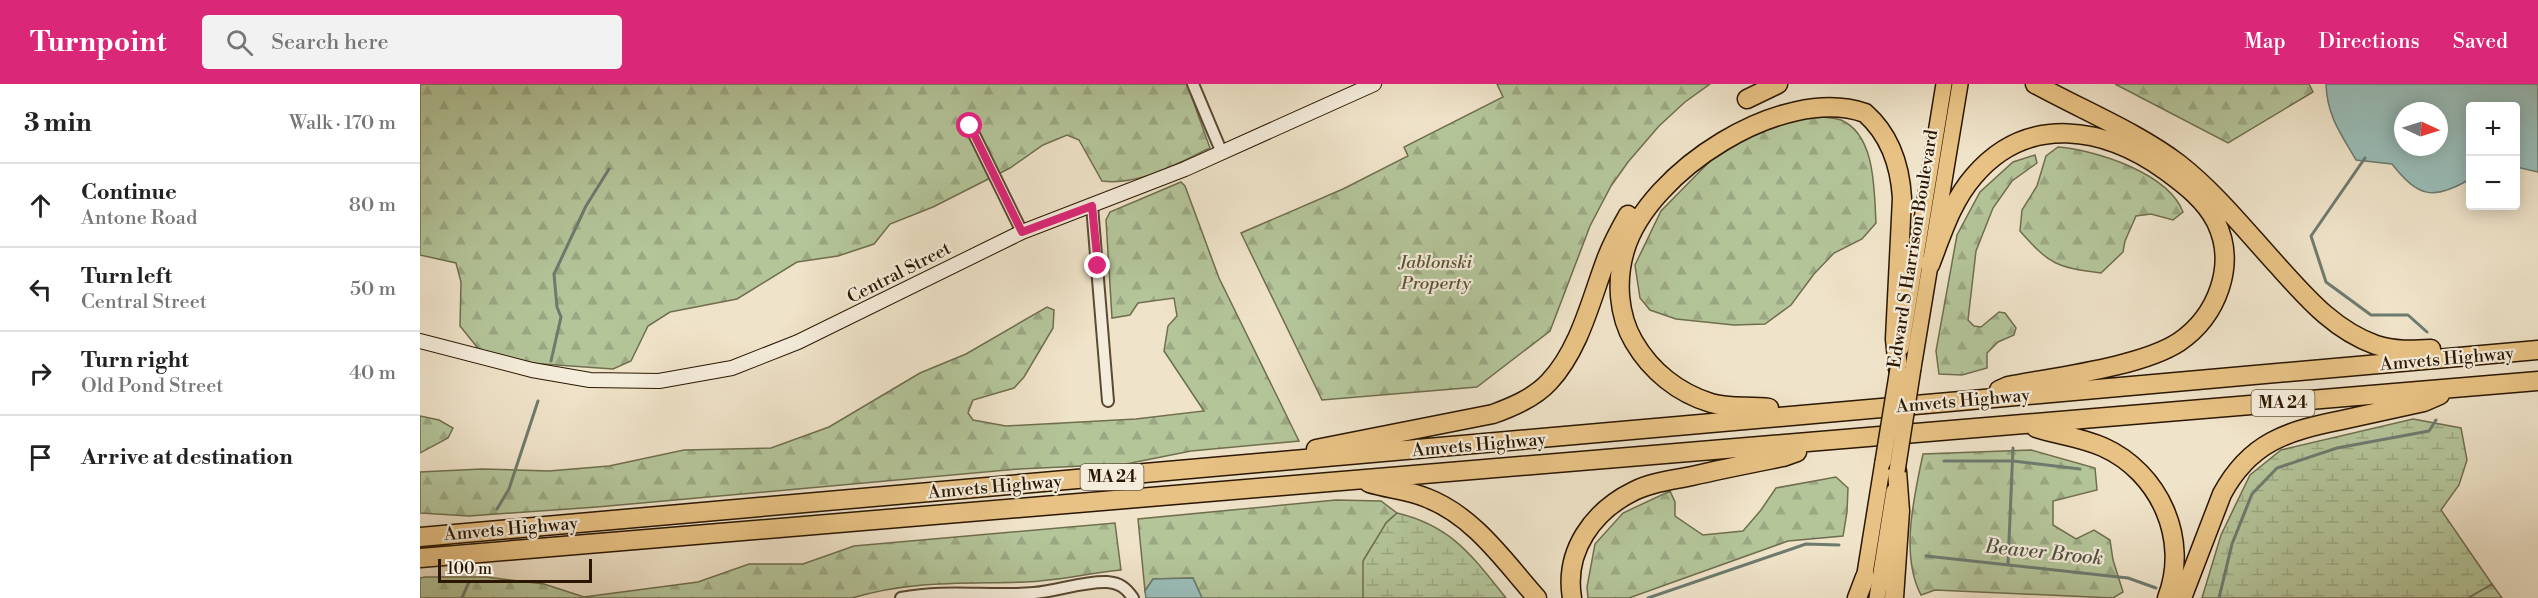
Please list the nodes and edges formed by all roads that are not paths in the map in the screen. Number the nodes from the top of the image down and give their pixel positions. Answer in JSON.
{"nodes":[{"id":1,"x":1193,"y":84,"type":"edge"},
{"id":2,"x":1374,"y":84,"type":"edge"},
{"id":3,"x":1778,"y":84,"type":"edge"},
{"id":4,"x":1944,"y":84,"type":"edge"},
{"id":5,"x":1960,"y":84,"type":"edge"},
{"id":6,"x":2035,"y":84,"type":"edge"},
{"id":7,"x":1731,"y":108,"type":"dead end"},
{"id":8,"x":970,"y":126,"type":"dead end"},
{"id":9,"x":1222,"y":153,"type":"junction"},
{"id":10,"x":1675,"y":154,"type":"dead end"},
{"id":11,"x":1092,"y":206,"type":"junction"},
{"id":12,"x":1022,"y":232,"type":"junction"},
{"id":13,"x":1930,"y":265,"type":"junction"},
{"id":14,"x":420,"y":341,"type":"edge"},
{"id":15,"x":2538,"y":350,"type":"edge"},
{"id":16,"x":2474,"y":356,"type":"junction"},
{"id":17,"x":1906,"y":369,"type":"junction"},
{"id":18,"x":2538,"y":381,"type":"edge"},
{"id":19,"x":2457,"y":388,"type":"junction"},
{"id":20,"x":1981,"y":399,"type":"junction"},
{"id":21,"x":1108,"y":401,"type":"dead end"},
{"id":22,"x":1803,"y":415,"type":"junction"},
{"id":23,"x":2028,"y":425,"type":"junction"},
{"id":24,"x":1822,"y":442,"type":"junction"},
{"id":25,"x":1283,"y":462,"type":"junction"},
{"id":26,"x":1890,"y":467,"type":"junction"},
{"id":27,"x":1355,"y":480,"type":"junction"},
{"id":28,"x":420,"y":537,"type":"edge"},
{"id":29,"x":420,"y":558,"type":"edge"},
{"id":30,"x":1865,"y":577,"type":"junction"},
{"id":31,"x":901,"y":598,"type":"edge"},
{"id":32,"x":1133,"y":598,"type":"edge"},
{"id":33,"x":1537,"y":598,"type":"edge"},
{"id":34,"x":1572,"y":598,"type":"edge"},
{"id":35,"x":1857,"y":598,"type":"edge"},
{"id":36,"x":1861,"y":598,"type":"edge"},
{"id":37,"x":1877,"y":598,"type":"edge"},
{"id":38,"x":1894,"y":598,"type":"edge"},
{"id":39,"x":2167,"y":598,"type":"edge"},
{"id":40,"x":2182,"y":598,"type":"edge"}],
"edges":[{"from":1,"to":9,"type":"street"},
{"from":2,"to":9,"type":"street","name":"Central Street"},
{"from":3,"to":7,"type":"highway"},
{"from":4,"to":17,"type":"main road","name":"Edward S Harrison Boulevard"},
{"from":5,"to":13,"type":"main road","name":"Edward S Harrison Boulevard"},
{"from":6,"to":16,"type":"highway"},
{"from":8,"to":12,"type":"street"},
{"from":9,"to":11,"type":"street","name":"Central Street"},
{"from":10,"to":25,"type":"highway"},
{"from":11,"to":12,"type":"street","name":"Central Street"},
{"from":11,"to":21,"type":"street"},
{"from":12,"to":14,"type":"street","name":"Central Street"},
{"from":13,"to":17,"type":"main road","name":"Edward S Harrison Boulevard"},
{"from":13,"to":20,"type":"highway"},
{"from":15,"to":16,"type":"highway","name":"Amvets Highway","number":"MA 24"},
{"from":16,"to":20,"type":"highway","name":"Amvets Highway","number":"MA 24"},
{"from":17,"to":22,"type":"highway"},
{"from":17,"to":26,"type":"main road","name":"Edward S Harrison Boulevard","bridge":true},
{"from":18,"to":19,"type":"highway","name":"Amvets Highway","number":"MA 24"},
{"from":19,"to":23,"type":"highway","name":"Amvets Highway","number":"MA 24"},
{"from":19,"to":40,"type":"highway"},
{"from":20,"to":22,"type":"highway","name":"Amvets Highway","number":"MA 24"},
{"from":22,"to":25,"type":"highway","name":"Amvets Highway","number":"MA 24"},
{"from":23,"to":24,"type":"highway","name":"Amvets Highway","number":"MA 24"},
{"from":23,"to":39,"type":"highway"},
{"from":24,"to":27,"type":"highway","name":"Amvets Highway","number":"MA 24"},
{"from":24,"to":34,"type":"highway"},
{"from":25,"to":28,"type":"highway","name":"Amvets Highway","number":"MA 24"},
{"from":26,"to":30,"type":"main road","name":"Edward S Harrison Boulevard"},
{"from":26,"to":37,"type":"main road","name":"Edward S Harrison Boulevard"},
{"from":26,"to":38,"type":"highway"},
{"from":27,"to":29,"type":"highway","name":"Amvets Highway","number":"MA 24"},
{"from":27,"to":33,"type":"highway"},
{"from":30,"to":35,"type":"highway"},
{"from":30,"to":36,"type":"main road","name":"Edward S Harrison Boulevard"},
{"from":31,"to":32,"type":"street"}]}
